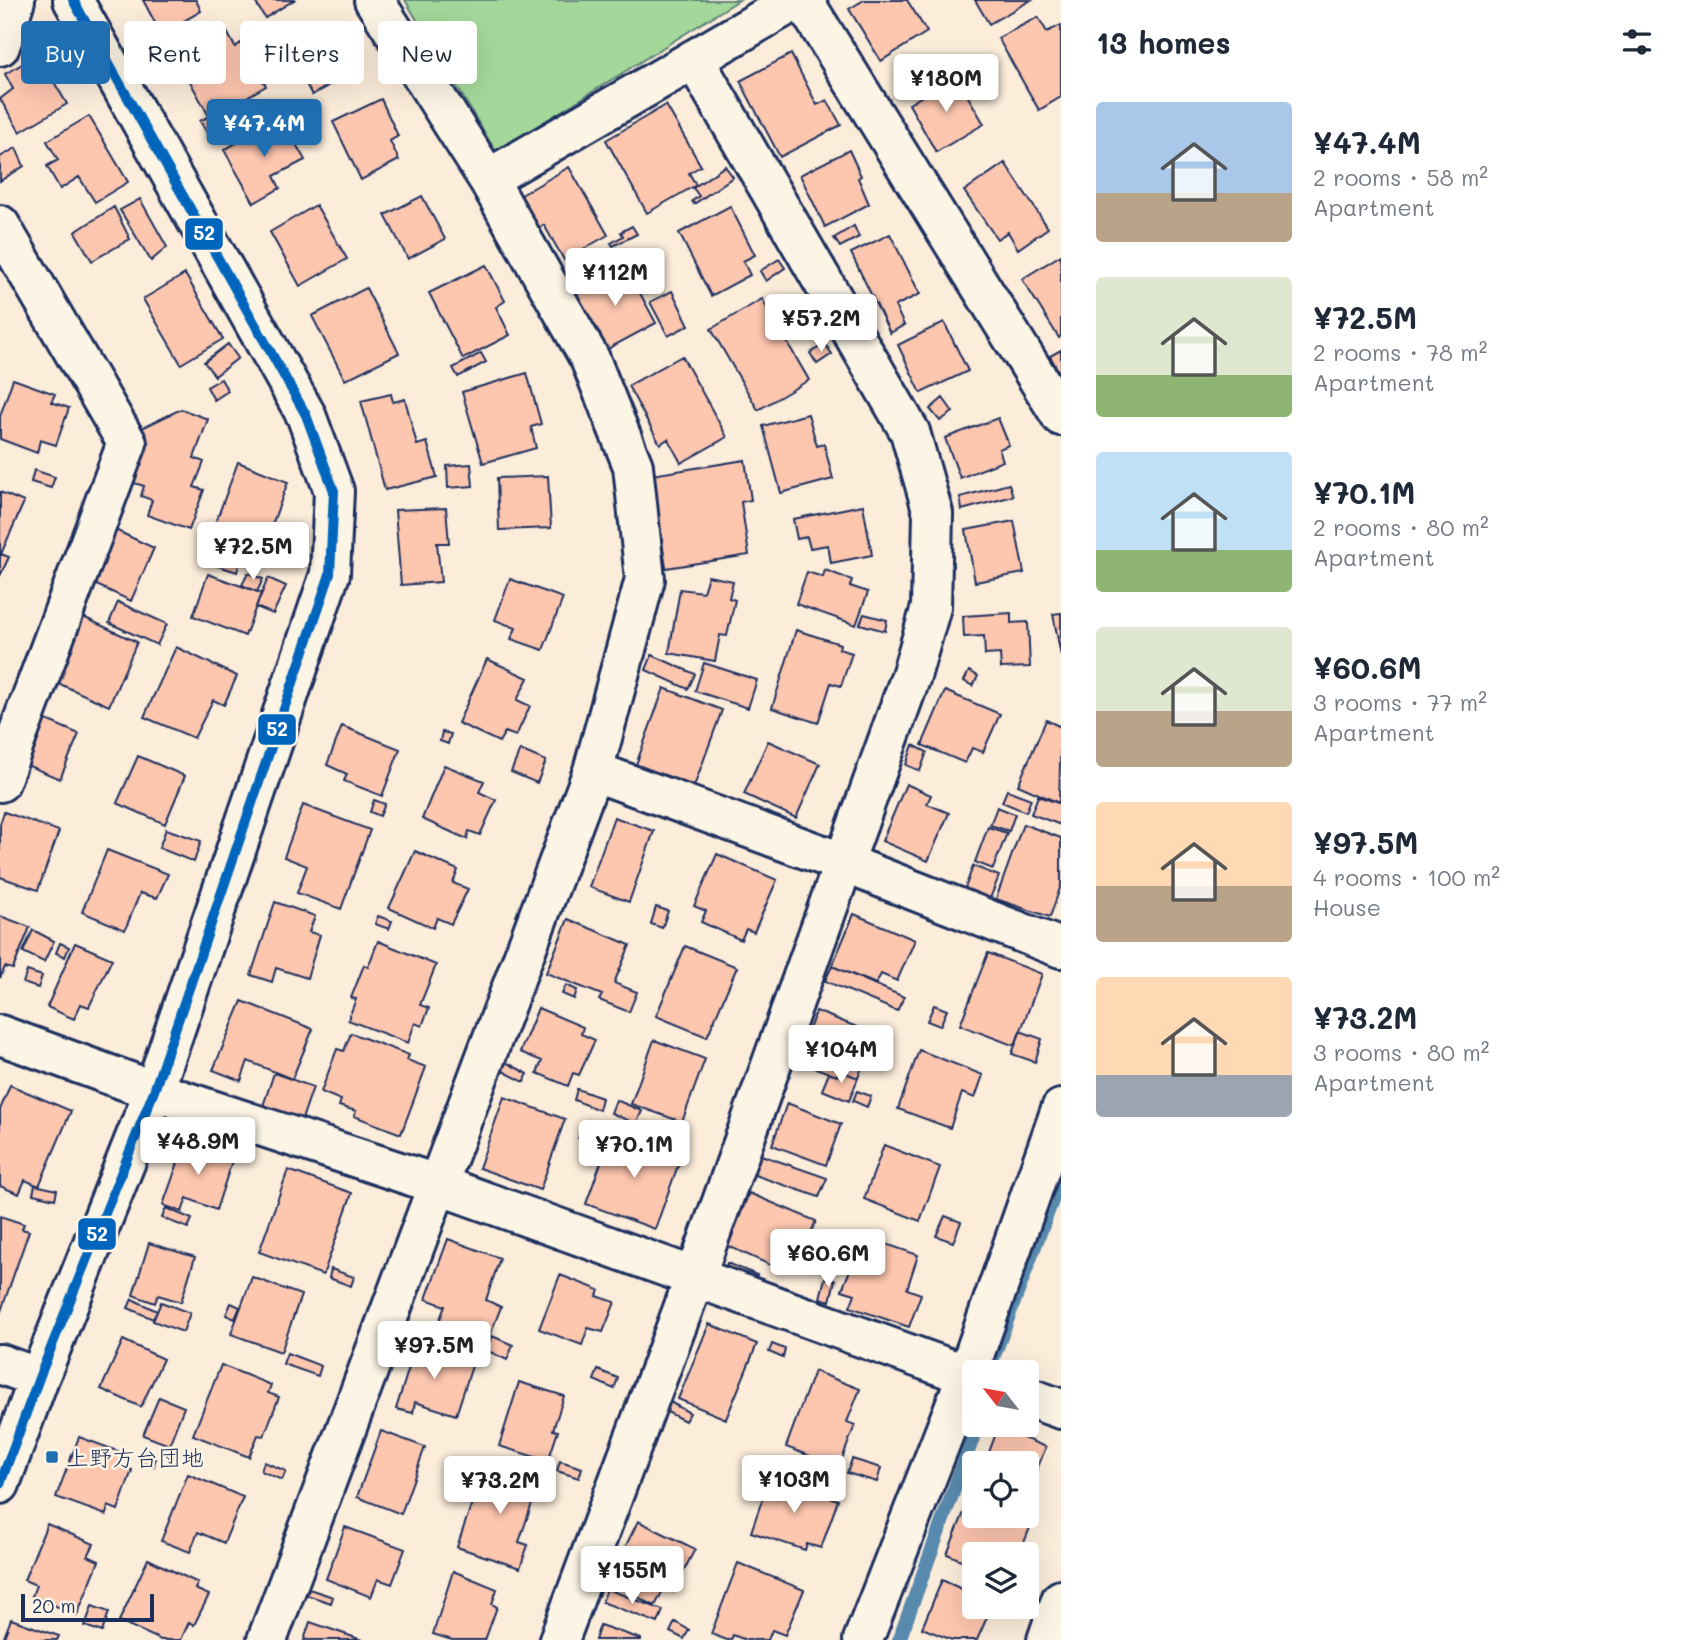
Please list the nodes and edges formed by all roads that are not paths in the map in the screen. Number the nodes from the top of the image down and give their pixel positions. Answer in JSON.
{"nodes":[{"id":1,"x":15,"y":0,"type":"edge"},
{"id":2,"x":73,"y":0,"type":"edge"},
{"id":3,"x":374,"y":0,"type":"edge"},
{"id":4,"x":796,"y":0,"type":"edge"},
{"id":5,"x":803,"y":0,"type":"edge"},
{"id":6,"x":0,"y":46,"type":"edge"},
{"id":7,"x":694,"y":59,"type":"junction"},
{"id":8,"x":488,"y":179,"type":"junction"},
{"id":9,"x":0,"y":225,"type":"edge"},
{"id":10,"x":1061,"y":416,"type":"edge"},
{"id":11,"x":593,"y":772,"type":"junction"},
{"id":12,"x":0,"y":782,"type":"edge"},
{"id":13,"x":844,"y":863,"type":"junction"},
{"id":14,"x":1061,"y":948,"type":"edge"},
{"id":15,"x":0,"y":1035,"type":"edge"},
{"id":16,"x":154,"y":1091,"type":"junction"},
{"id":17,"x":1061,"y":1109,"type":"edge"},
{"id":18,"x":436,"y":1184,"type":"junction"},
{"id":19,"x":695,"y":1277,"type":"junction"},
{"id":20,"x":976,"y":1360,"type":"edge"},
{"id":21,"x":0,"y":1364,"type":"edge"},
{"id":22,"x":962,"y":1373,"type":"edge"},
{"id":23,"x":39,"y":1378,"type":"junction"},
{"id":24,"x":962,"y":1398,"type":"edge"},
{"id":25,"x":1040,"y":1402,"type":"edge"},
{"id":26,"x":1061,"y":1409,"type":"edge"},
{"id":27,"x":0,"y":1484,"type":"edge"},
{"id":28,"x":1061,"y":1600,"type":"edge"},
{"id":29,"x":267,"y":1640,"type":"edge"},
{"id":30,"x":559,"y":1640,"type":"edge"},
{"id":31,"x":863,"y":1640,"type":"edge"},
{"id":32,"x":1047,"y":1640,"type":"edge"}],
"edges":[{"from":1,"to":6,"type":"street"},
{"from":2,"to":16,"type":"street"},
{"from":3,"to":8,"type":"street"},
{"from":4,"to":7,"type":"street"},
{"from":5,"to":10,"type":"street"},
{"from":7,"to":8,"type":"street"},
{"from":7,"to":13,"type":"street"},
{"from":8,"to":11,"type":"street"},
{"from":9,"to":12,"type":"street"},
{"from":11,"to":13,"type":"street"},
{"from":11,"to":18,"type":"street"},
{"from":13,"to":14,"type":"street"},
{"from":13,"to":19,"type":"street"},
{"from":15,"to":16,"type":"street"},
{"from":16,"to":18,"type":"street"},
{"from":16,"to":23,"type":"street"},
{"from":17,"to":20,"type":"street"},
{"from":18,"to":19,"type":"street"},
{"from":18,"to":29,"type":"street"},
{"from":19,"to":22,"type":"street"},
{"from":19,"to":30,"type":"street"},
{"from":21,"to":23,"type":"street"},
{"from":23,"to":27,"type":"street"},
{"from":24,"to":31,"type":"street"},
{"from":25,"to":26,"type":"street"},
{"from":28,"to":32,"type":"street"}]}
